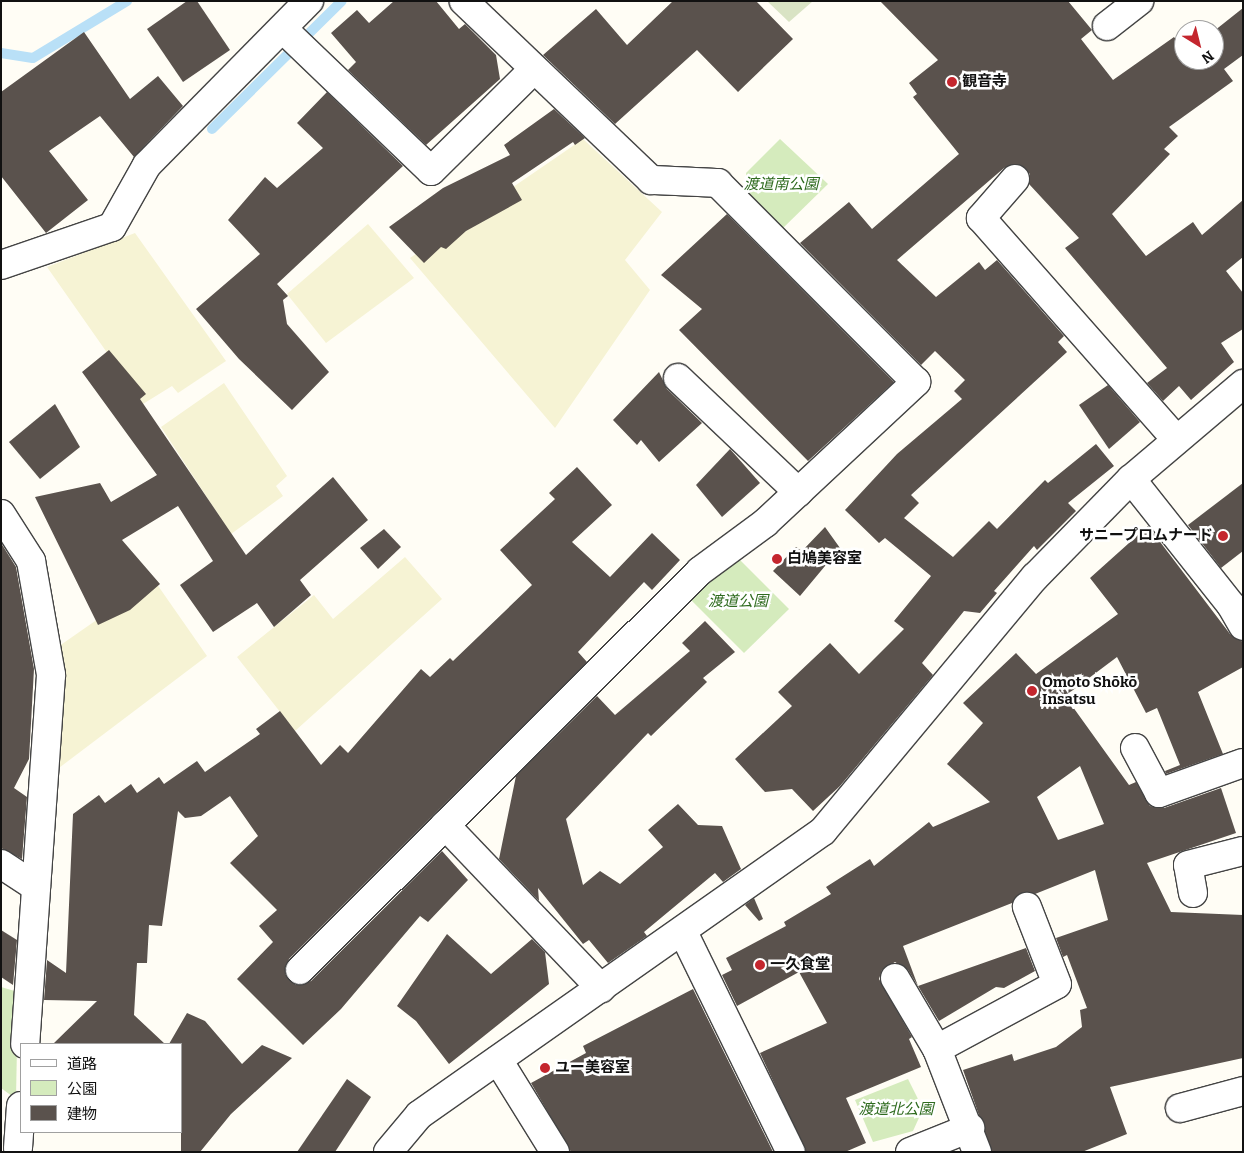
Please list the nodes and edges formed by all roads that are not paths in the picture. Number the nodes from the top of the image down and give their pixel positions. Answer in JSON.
{"nodes":[{"id":1,"x":309,"y":1,"type":"edge"},
{"id":2,"x":464,"y":1,"type":"edge"},
{"id":3,"x":1139,"y":1,"type":"edge"},
{"id":4,"x":1107,"y":26,"type":"dead end"},
{"id":5,"x":295,"y":39,"type":"junction"},
{"id":6,"x":534,"y":69,"type":"junction"},
{"id":7,"x":1014,"y":179,"type":"dead end"},
{"id":8,"x":1,"y":265,"type":"edge"},
{"id":9,"x":678,"y":378,"type":"dead end"},
{"id":10,"x":1243,"y":384,"type":"edge"},
{"id":11,"x":1176,"y":438,"type":"junction"},
{"id":12,"x":1131,"y":480,"type":"junction"},
{"id":13,"x":798,"y":492,"type":"junction"},
{"id":14,"x":1,"y":514,"type":"edge"},
{"id":15,"x":1243,"y":626,"type":"edge"},
{"id":16,"x":1135,"y":748,"type":"dead end"},
{"id":17,"x":1243,"y":764,"type":"edge"},
{"id":18,"x":445,"y":825,"type":"junction"},
{"id":19,"x":1243,"y":851,"type":"edge"},
{"id":20,"x":1,"y":864,"type":"edge"},
{"id":21,"x":36,"y":887,"type":"junction"},
{"id":22,"x":1193,"y":893,"type":"dead end"},
{"id":23,"x":1027,"y":907,"type":"dead end"},
{"id":24,"x":683,"y":932,"type":"junction"},
{"id":25,"x":300,"y":970,"type":"dead end"},
{"id":26,"x":895,"y":978,"type":"dead end"},
{"id":27,"x":601,"y":988,"type":"junction"},
{"id":28,"x":25,"y":1043,"type":"edge"},
{"id":29,"x":937,"y":1048,"type":"junction"},
{"id":30,"x":498,"y":1060,"type":"junction"},
{"id":31,"x":1243,"y":1091,"type":"edge"},
{"id":32,"x":1180,"y":1108,"type":"dead end"},
{"id":33,"x":20,"y":1113,"type":"edge"},
{"id":34,"x":973,"y":1140,"type":"edge"},
{"id":35,"x":15,"y":1146,"type":"edge"},
{"id":36,"x":388,"y":1152,"type":"edge"},
{"id":37,"x":555,"y":1152,"type":"edge"},
{"id":38,"x":792,"y":1152,"type":"edge"},
{"id":39,"x":910,"y":1152,"type":"edge"}],
"edges":[{"from":1,"to":5,"type":"street"},
{"from":2,"to":6,"type":"street"},
{"from":3,"to":4,"type":"street"},
{"from":5,"to":6,"type":"street"},
{"from":5,"to":8,"type":"street"},
{"from":6,"to":13,"type":"street"},
{"from":7,"to":11,"type":"street"},
{"from":9,"to":13,"type":"street"},
{"from":10,"to":11,"type":"street"},
{"from":11,"to":12,"type":"street"},
{"from":12,"to":15,"type":"street"},
{"from":12,"to":24,"type":"street"},
{"from":13,"to":18,"type":"street"},
{"from":14,"to":21,"type":"street"},
{"from":16,"to":17,"type":"street"},
{"from":18,"to":25,"type":"street"},
{"from":18,"to":27,"type":"street"},
{"from":19,"to":22,"type":"street"},
{"from":20,"to":21,"type":"street"},
{"from":21,"to":28,"type":"street"},
{"from":23,"to":29,"type":"street"},
{"from":24,"to":27,"type":"street"},
{"from":24,"to":38,"type":"street"},
{"from":26,"to":29,"type":"street"},
{"from":27,"to":30,"type":"street"},
{"from":29,"to":34,"type":"street"},
{"from":30,"to":36,"type":"street"},
{"from":30,"to":37,"type":"street"},
{"from":31,"to":32,"type":"street"},
{"from":33,"to":35,"type":"street"},
{"from":34,"to":39,"type":"street"}]}
